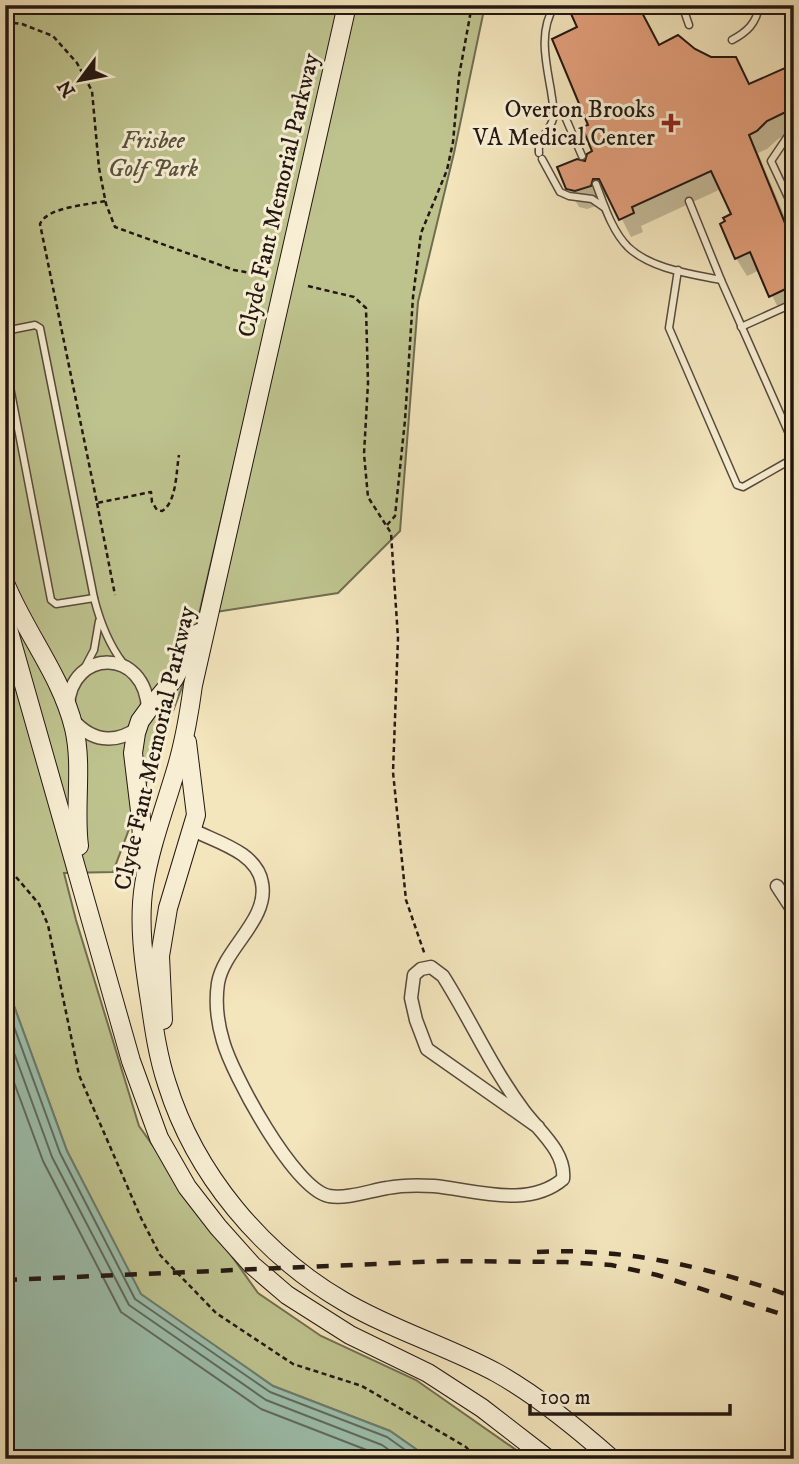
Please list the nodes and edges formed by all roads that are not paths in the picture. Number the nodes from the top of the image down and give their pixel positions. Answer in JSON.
{"nodes":[{"id":1,"x":346,"y":5,"type":"edge"},
{"id":2,"x":555,"y":5,"type":"edge"},
{"id":3,"x":682,"y":5,"type":"edge"},
{"id":4,"x":759,"y":5,"type":"edge"},
{"id":5,"x":689,"y":25,"type":"dead end"},
{"id":6,"x":732,"y":40,"type":"dead end"},
{"id":7,"x":553,"y":112,"type":"junction"},
{"id":8,"x":794,"y":127,"type":"edge"},
{"id":9,"x":582,"y":156,"type":"dead end"},
{"id":10,"x":596,"y":184,"type":"dead end"},
{"id":11,"x":689,"y":201,"type":"dead end"},
{"id":12,"x":606,"y":208,"type":"junction"},
{"id":13,"x":794,"y":210,"type":"edge"},
{"id":14,"x":678,"y":270,"type":"junction"},
{"id":15,"x":721,"y":280,"type":"junction"},
{"id":16,"x":794,"y":303,"type":"edge"},
{"id":17,"x":741,"y":327,"type":"junction"},
{"id":18,"x":5,"y":331,"type":"edge"},
{"id":19,"x":5,"y":361,"type":"edge"},
{"id":20,"x":794,"y":445,"type":"edge"},
{"id":21,"x":794,"y":458,"type":"edge"},
{"id":22,"x":5,"y":583,"type":"edge"},
{"id":23,"x":94,"y":598,"type":"junction"},
{"id":24,"x":209,"y":613,"type":"junction"},
{"id":25,"x":5,"y":618,"type":"edge"},
{"id":26,"x":99,"y":619,"type":"junction"},
{"id":27,"x":127,"y":668,"type":"junction"},
{"id":28,"x":81,"y":673,"type":"junction"},
{"id":29,"x":148,"y":710,"type":"junction"},
{"id":30,"x":69,"y":713,"type":"junction"},
{"id":31,"x":187,"y":724,"type":"junction"},
{"id":32,"x":138,"y":727,"type":"junction"},
{"id":33,"x":193,"y":831,"type":"junction"},
{"id":34,"x":144,"y":886,"type":"junction"},
{"id":35,"x":777,"y":886,"type":"dead end"},
{"id":36,"x":794,"y":912,"type":"edge"},
{"id":37,"x":100,"y":956,"type":"junction"},
{"id":38,"x":173,"y":1100,"type":"junction"},
{"id":39,"x":538,"y":1127,"type":"junction"},
{"id":40,"x":548,"y":1459,"type":"edge"},
{"id":41,"x":612,"y":1459,"type":"edge"}],
"edges":[{"from":1,"to":24,"type":"main road","name":"Clyde Fant Memorial Parkway"},
{"from":2,"to":7,"type":"lane"},
{"from":3,"to":5,"type":"lane"},
{"from":4,"to":6,"type":"lane"},
{"from":7,"to":9,"type":"lane"},
{"from":7,"to":12,"type":"lane"},
{"from":8,"to":13,"type":"lane"},
{"from":10,"to":12,"type":"lane"},
{"from":11,"to":15,"type":"lane"},
{"from":12,"to":14,"type":"lane"},
{"from":14,"to":15,"type":"lane"},
{"from":14,"to":21,"type":"lane"},
{"from":15,"to":17,"type":"lane"},
{"from":16,"to":17,"type":"lane"},
{"from":17,"to":20,"type":"lane"},
{"from":18,"to":23,"type":"lane"},
{"from":19,"to":23,"type":"lane"},
{"from":22,"to":30,"type":"main road"},
{"from":23,"to":26,"type":"lane"},
{"from":24,"to":29,"type":"main road"},
{"from":24,"to":31,"type":"main road","name":"Clyde Fant Memorial Parkway"},
{"from":25,"to":37,"type":"main road","name":"Clyde Fant Memorial Parkway"},
{"from":26,"to":27,"type":"lane"},
{"from":26,"to":28,"type":"lane"},
{"from":27,"to":28,"type":"street"},
{"from":27,"to":29,"type":"street"},
{"from":28,"to":30,"type":"street"},
{"from":29,"to":32,"type":"main road"},
{"from":30,"to":32,"type":"street"},
{"from":30,"to":37,"type":"main road"},
{"from":31,"to":33,"type":"main road"},
{"from":31,"to":34,"type":"main road","name":"Clyde Fant Memorial Parkway"},
{"from":32,"to":34,"type":"main road"},
{"from":33,"to":38,"type":"main road"},
{"from":33,"to":39,"type":"street"},
{"from":34,"to":38,"type":"main road","name":"Clyde Fant Memorial Parkway"},
{"from":35,"to":36,"type":"street"},
{"from":37,"to":40,"type":"main road","name":"Clyde Fant Memorial Parkway"},
{"from":38,"to":41,"type":"main road","name":"Clyde Fant Memorial Parkway"},
{"from":39,"to":39,"type":"street"}]}
